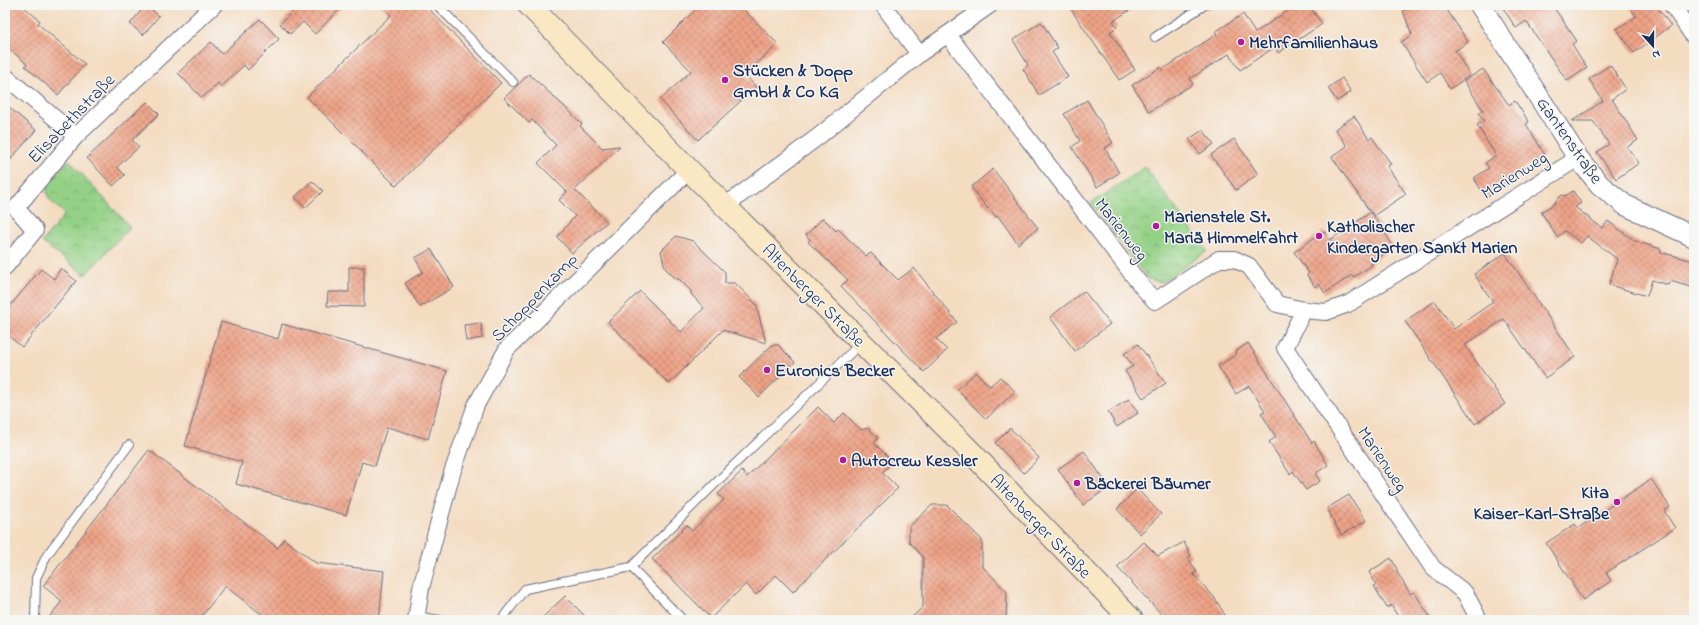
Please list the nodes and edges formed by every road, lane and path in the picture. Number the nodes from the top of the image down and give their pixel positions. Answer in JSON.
{"nodes":[{"id":1,"x":214,"y":5,"type":"edge"},
{"id":2,"x":437,"y":5,"type":"edge"},
{"id":3,"x":529,"y":5,"type":"edge"},
{"id":4,"x":883,"y":5,"type":"edge"},
{"id":5,"x":990,"y":5,"type":"edge"},
{"id":6,"x":1205,"y":5,"type":"edge"},
{"id":7,"x":1480,"y":5,"type":"edge"},
{"id":8,"x":1672,"y":5,"type":"edge"},
{"id":9,"x":948,"y":35,"type":"junction"},
{"id":10,"x":1155,"y":37,"type":"dead end"},
{"id":11,"x":1694,"y":37,"type":"edge"},
{"id":12,"x":919,"y":54,"type":"junction"},
{"id":13,"x":5,"y":76,"type":"edge"},
{"id":14,"x":513,"y":82,"type":"dead end"},
{"id":15,"x":76,"y":136,"type":"junction"},
{"id":16,"x":1578,"y":158,"type":"junction"},
{"id":17,"x":690,"y":170,"type":"junction"},
{"id":18,"x":726,"y":206,"type":"junction"},
{"id":19,"x":1694,"y":237,"type":"edge"},
{"id":20,"x":5,"y":267,"type":"edge"},
{"id":21,"x":1304,"y":310,"type":"junction"},
{"id":22,"x":861,"y":343,"type":"junction"},
{"id":23,"x":129,"y":445,"type":"dead end"},
{"id":24,"x":631,"y":567,"type":"junction"},
{"id":25,"x":416,"y":618,"type":"edge"},
{"id":26,"x":35,"y":620,"type":"edge"},
{"id":27,"x":440,"y":620,"type":"edge"},
{"id":28,"x":501,"y":620,"type":"edge"},
{"id":29,"x":684,"y":620,"type":"edge"},
{"id":30,"x":1132,"y":620,"type":"edge"},
{"id":31,"x":1479,"y":620,"type":"edge"}],
"edges":[{"from":1,"to":15,"type":"street","name":"Elisabethstraße"},
{"from":2,"to":14,"type":"lane"},
{"from":3,"to":17,"type":"main road","name":"Altenberger Straße"},
{"from":4,"to":12,"type":"street"},
{"from":5,"to":9,"type":"street"},
{"from":6,"to":10,"type":"lane"},
{"from":7,"to":16,"type":"street","name":"Gantenstraße"},
{"from":8,"to":11,"type":"street"},
{"from":9,"to":12,"type":"street"},
{"from":9,"to":21,"type":"street","name":"Marienweg"},
{"from":12,"to":18,"type":"street"},
{"from":13,"to":15,"type":"street"},
{"from":15,"to":20,"type":"street","name":"Elisabethstraße"},
{"from":16,"to":19,"type":"street","name":"Gantenstraße"},
{"from":16,"to":21,"type":"street","name":"Marienweg"},
{"from":17,"to":18,"type":"main road","name":"Altenberger Straße"},
{"from":17,"to":25,"type":"street","name":"Schoppenkamp"},
{"from":18,"to":22,"type":"main road","name":"Altenberger Straße"},
{"from":21,"to":31,"type":"street","name":"Marienweg"},
{"from":22,"to":24,"type":"lane"},
{"from":22,"to":30,"type":"main road","name":"Altenberger Straße"},
{"from":23,"to":26,"type":"lane"},
{"from":24,"to":28,"type":"lane"},
{"from":24,"to":29,"type":"lane"},
{"from":25,"to":27,"type":"lane"}]}
